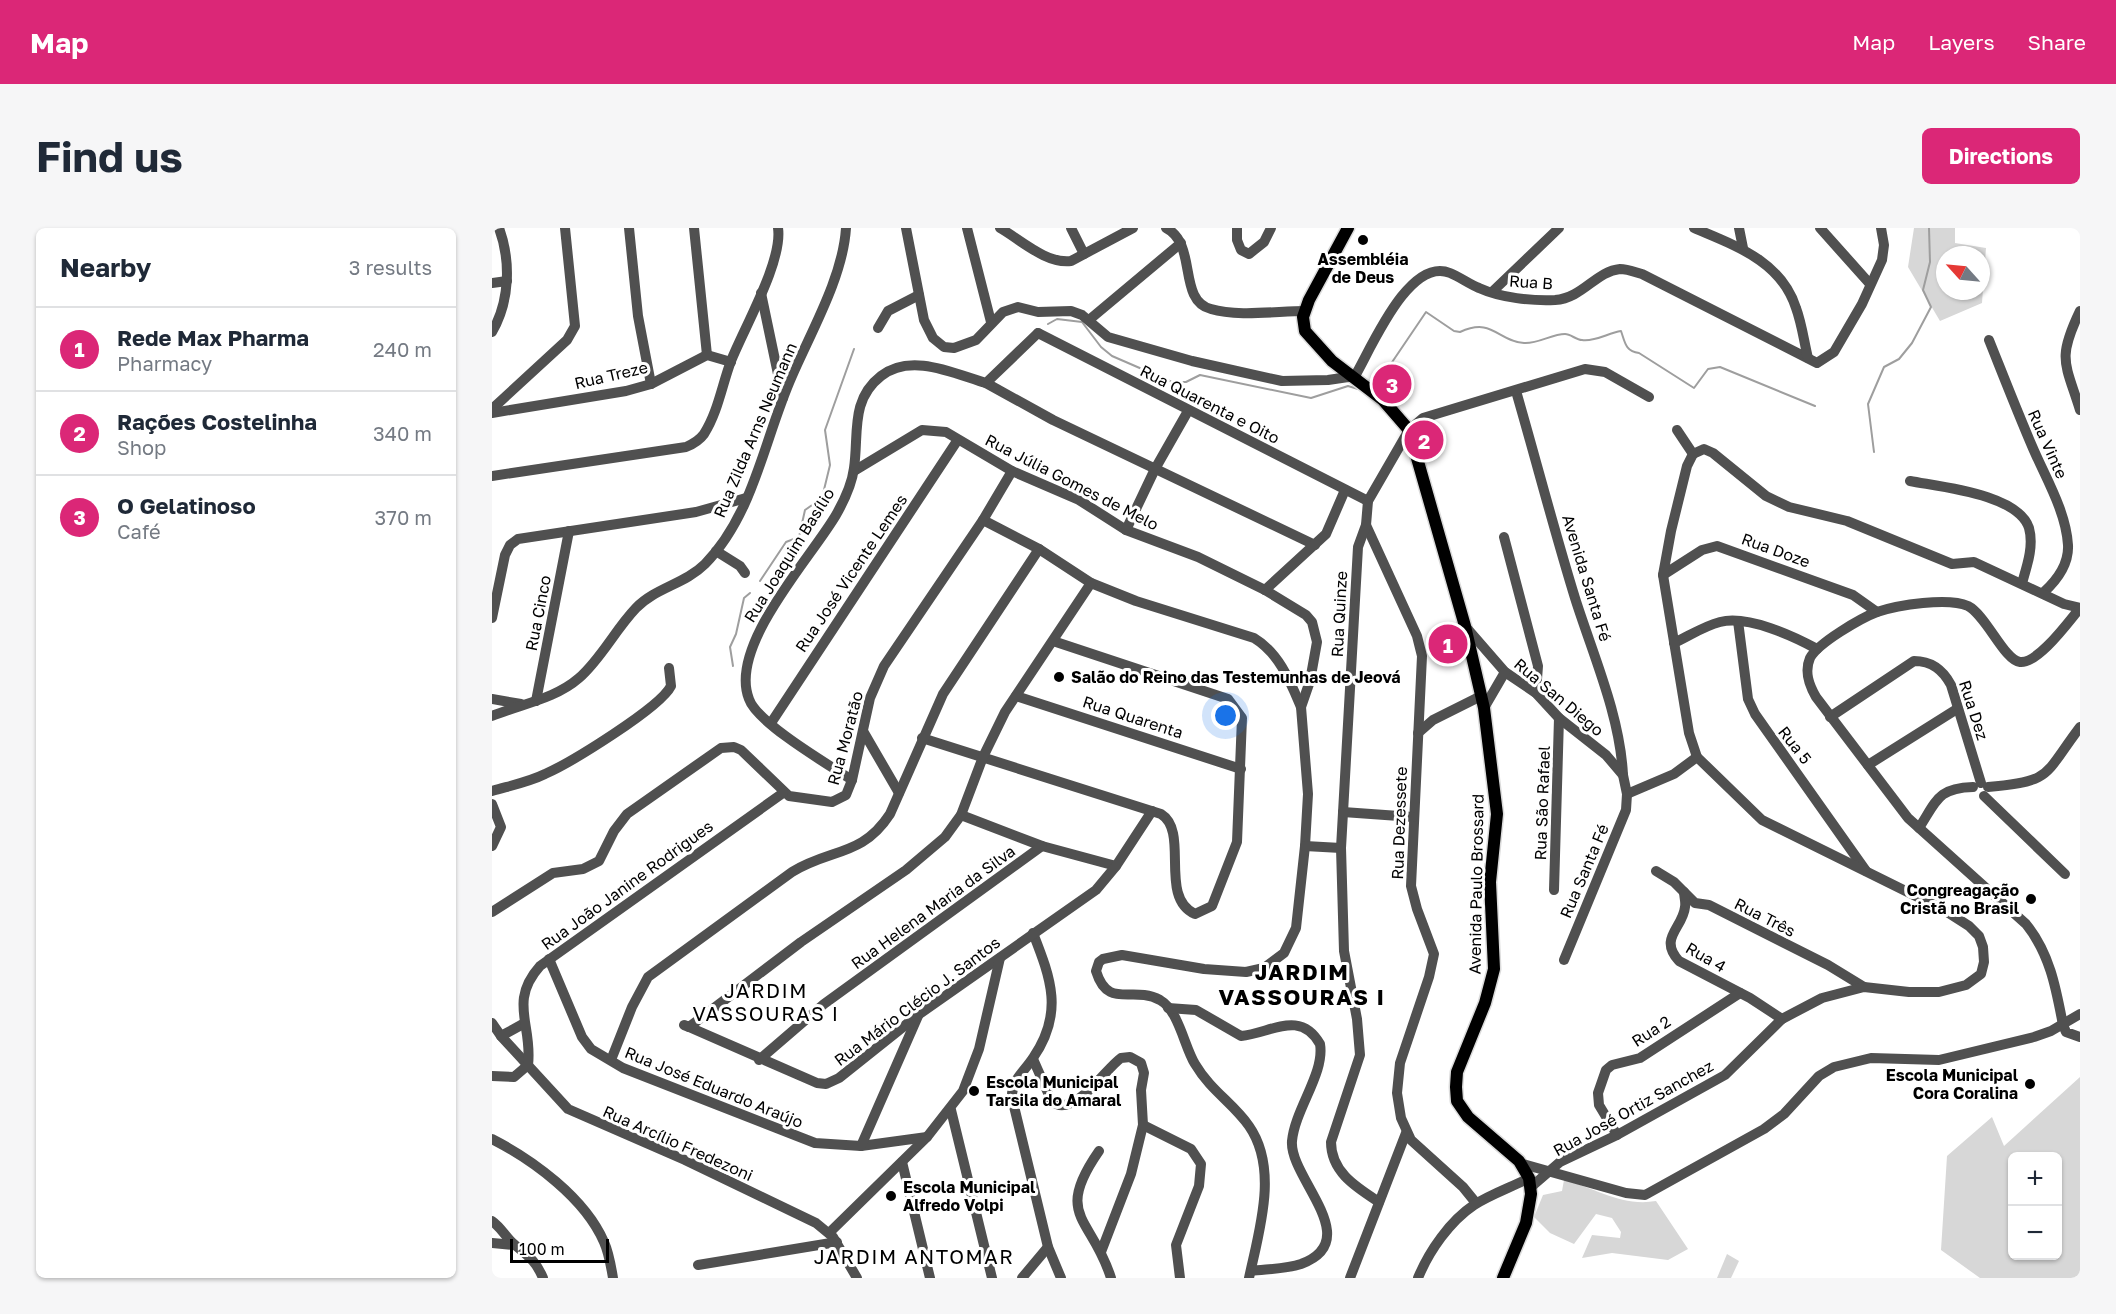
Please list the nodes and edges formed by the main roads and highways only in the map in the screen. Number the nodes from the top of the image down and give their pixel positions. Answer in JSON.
{"nodes":[{"id":1,"x":1348,"y":228,"type":"edge"},
{"id":2,"x":1503,"y":1278,"type":"edge"}],
"edges":[{"from":1,"to":2,"type":"main road","name":"Avenida Paulo Brossard"}]}
